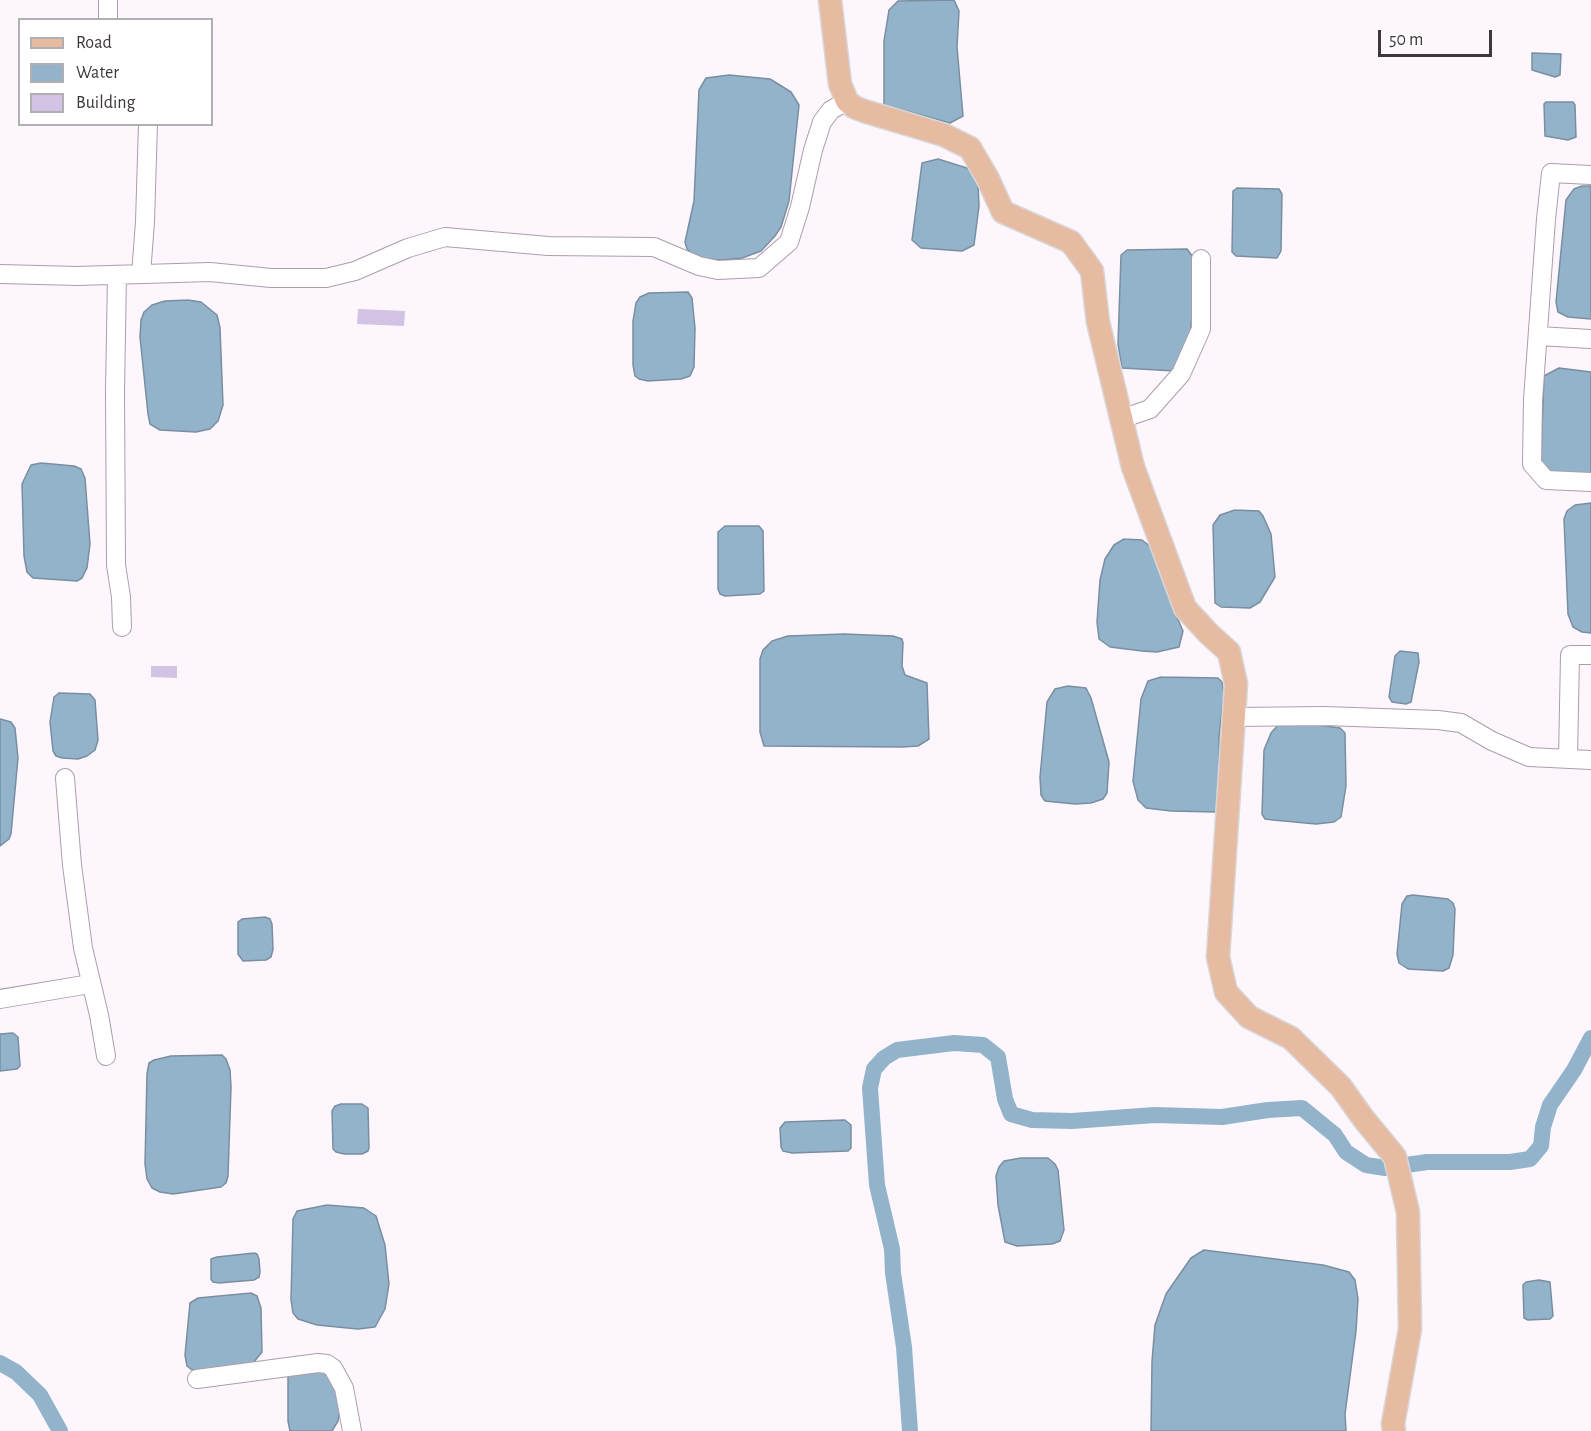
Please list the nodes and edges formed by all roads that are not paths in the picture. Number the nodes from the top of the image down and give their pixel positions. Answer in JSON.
{"nodes":[{"id":1,"x":108,"y":0,"type":"edge"},
{"id":2,"x":830,"y":0,"type":"edge"},
{"id":3,"x":108,"y":18,"type":"edge"},
{"id":4,"x":847,"y":101,"type":"junction"},
{"id":5,"x":148,"y":126,"type":"edge"},
{"id":6,"x":1591,"y":175,"type":"edge"},
{"id":7,"x":1201,"y":259,"type":"dead end"},
{"id":8,"x":0,"y":274,"type":"edge"},
{"id":9,"x":141,"y":274,"type":"junction"},
{"id":10,"x":117,"y":275,"type":"junction"},
{"id":11,"x":1538,"y":336,"type":"junction"},
{"id":12,"x":1591,"y":339,"type":"edge"},
{"id":13,"x":1121,"y":419,"type":"junction"},
{"id":14,"x":1591,"y":482,"type":"edge"},
{"id":15,"x":122,"y":627,"type":"dead end"},
{"id":16,"x":1591,"y":655,"type":"edge"},
{"id":17,"x":1234,"y":717,"type":"junction"},
{"id":18,"x":1568,"y":759,"type":"junction"},
{"id":19,"x":1591,"y":760,"type":"edge"},
{"id":20,"x":65,"y":778,"type":"dead end"},
{"id":21,"x":90,"y":984,"type":"junction"},
{"id":22,"x":0,"y":999,"type":"edge"},
{"id":23,"x":106,"y":1056,"type":"dead end"},
{"id":24,"x":197,"y":1379,"type":"dead end"},
{"id":25,"x":352,"y":1431,"type":"edge"},
{"id":26,"x":1394,"y":1431,"type":"edge"}],
"edges":[{"from":1,"to":3,"type":"street"},
{"from":2,"to":4,"type":"main road"},
{"from":4,"to":9,"type":"street"},
{"from":4,"to":13,"type":"main road"},
{"from":5,"to":9,"type":"street"},
{"from":6,"to":11,"type":"street"},
{"from":7,"to":13,"type":"street"},
{"from":8,"to":10,"type":"street"},
{"from":9,"to":10,"type":"street"},
{"from":10,"to":15,"type":"street"},
{"from":11,"to":12,"type":"street"},
{"from":11,"to":14,"type":"street"},
{"from":13,"to":17,"type":"main road"},
{"from":16,"to":18,"type":"street"},
{"from":17,"to":18,"type":"street"},
{"from":17,"to":26,"type":"main road"},
{"from":18,"to":19,"type":"street"},
{"from":20,"to":21,"type":"street"},
{"from":21,"to":22,"type":"street"},
{"from":21,"to":23,"type":"street"},
{"from":24,"to":25,"type":"street"}]}
